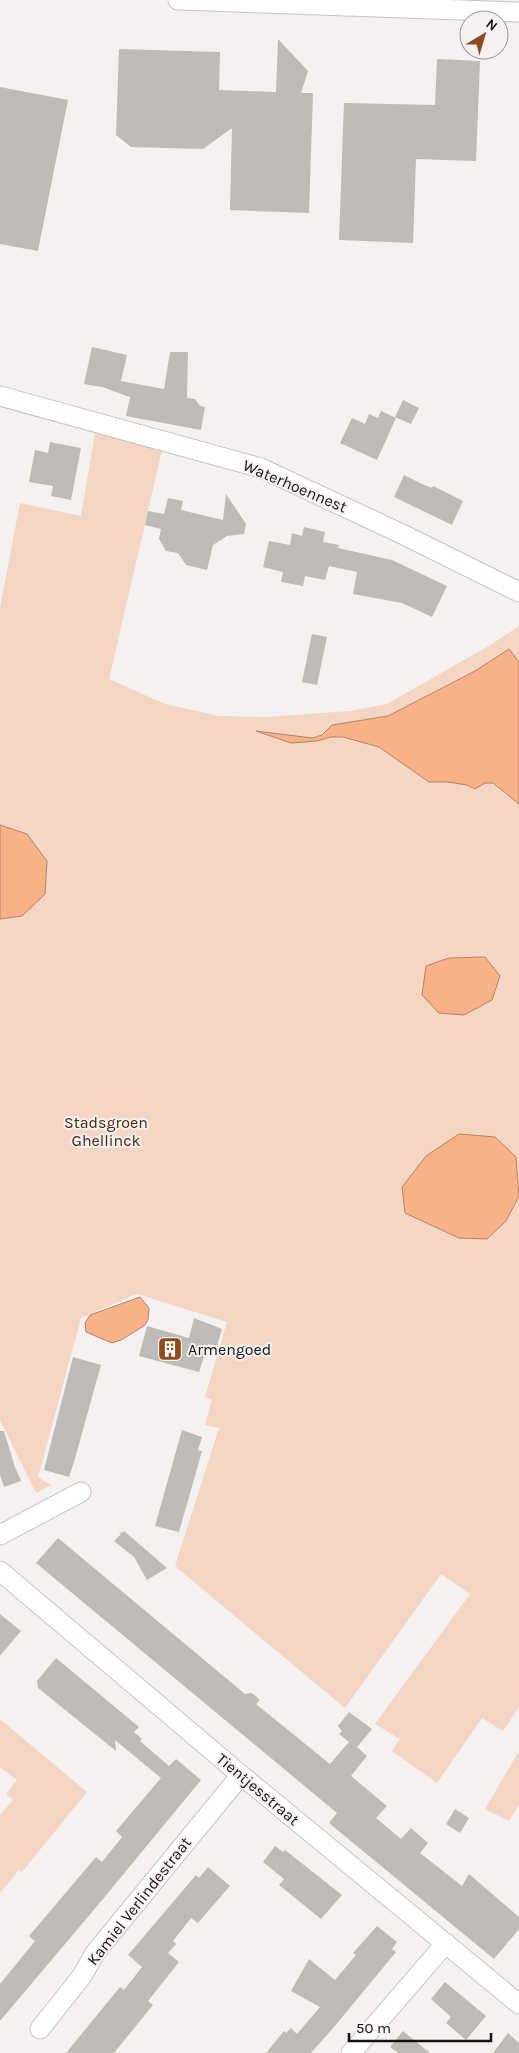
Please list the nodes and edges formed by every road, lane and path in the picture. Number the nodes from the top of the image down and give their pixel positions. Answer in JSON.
{"nodes":[{"id":1,"x":178,"y":0,"type":"edge"},
{"id":2,"x":519,"y":12,"type":"edge"},
{"id":3,"x":0,"y":396,"type":"edge"},
{"id":4,"x":519,"y":592,"type":"edge"},
{"id":5,"x":81,"y":1492,"type":"dead end"},
{"id":6,"x":0,"y":1535,"type":"edge"},
{"id":7,"x":0,"y":1571,"type":"edge"},
{"id":8,"x":241,"y":1775,"type":"junction"},
{"id":9,"x":446,"y":1943,"type":"junction"},
{"id":10,"x":519,"y":2004,"type":"edge"},
{"id":11,"x":40,"y":2029,"type":"dead end"},
{"id":12,"x":351,"y":2053,"type":"edge"}],
"edges":[{"from":1,"to":2,"type":"street"},
{"from":3,"to":4,"type":"street","name":"Waterhoennest"},
{"from":5,"to":6,"type":"street"},
{"from":7,"to":8,"type":"street","name":"Tientjesstraat"},
{"from":8,"to":9,"type":"street","name":"Tientjesstraat"},
{"from":8,"to":11,"type":"street","name":"Kamiel Verlindestraat"},
{"from":9,"to":10,"type":"street","name":"Tientjesstraat"},
{"from":9,"to":12,"type":"street"}]}
